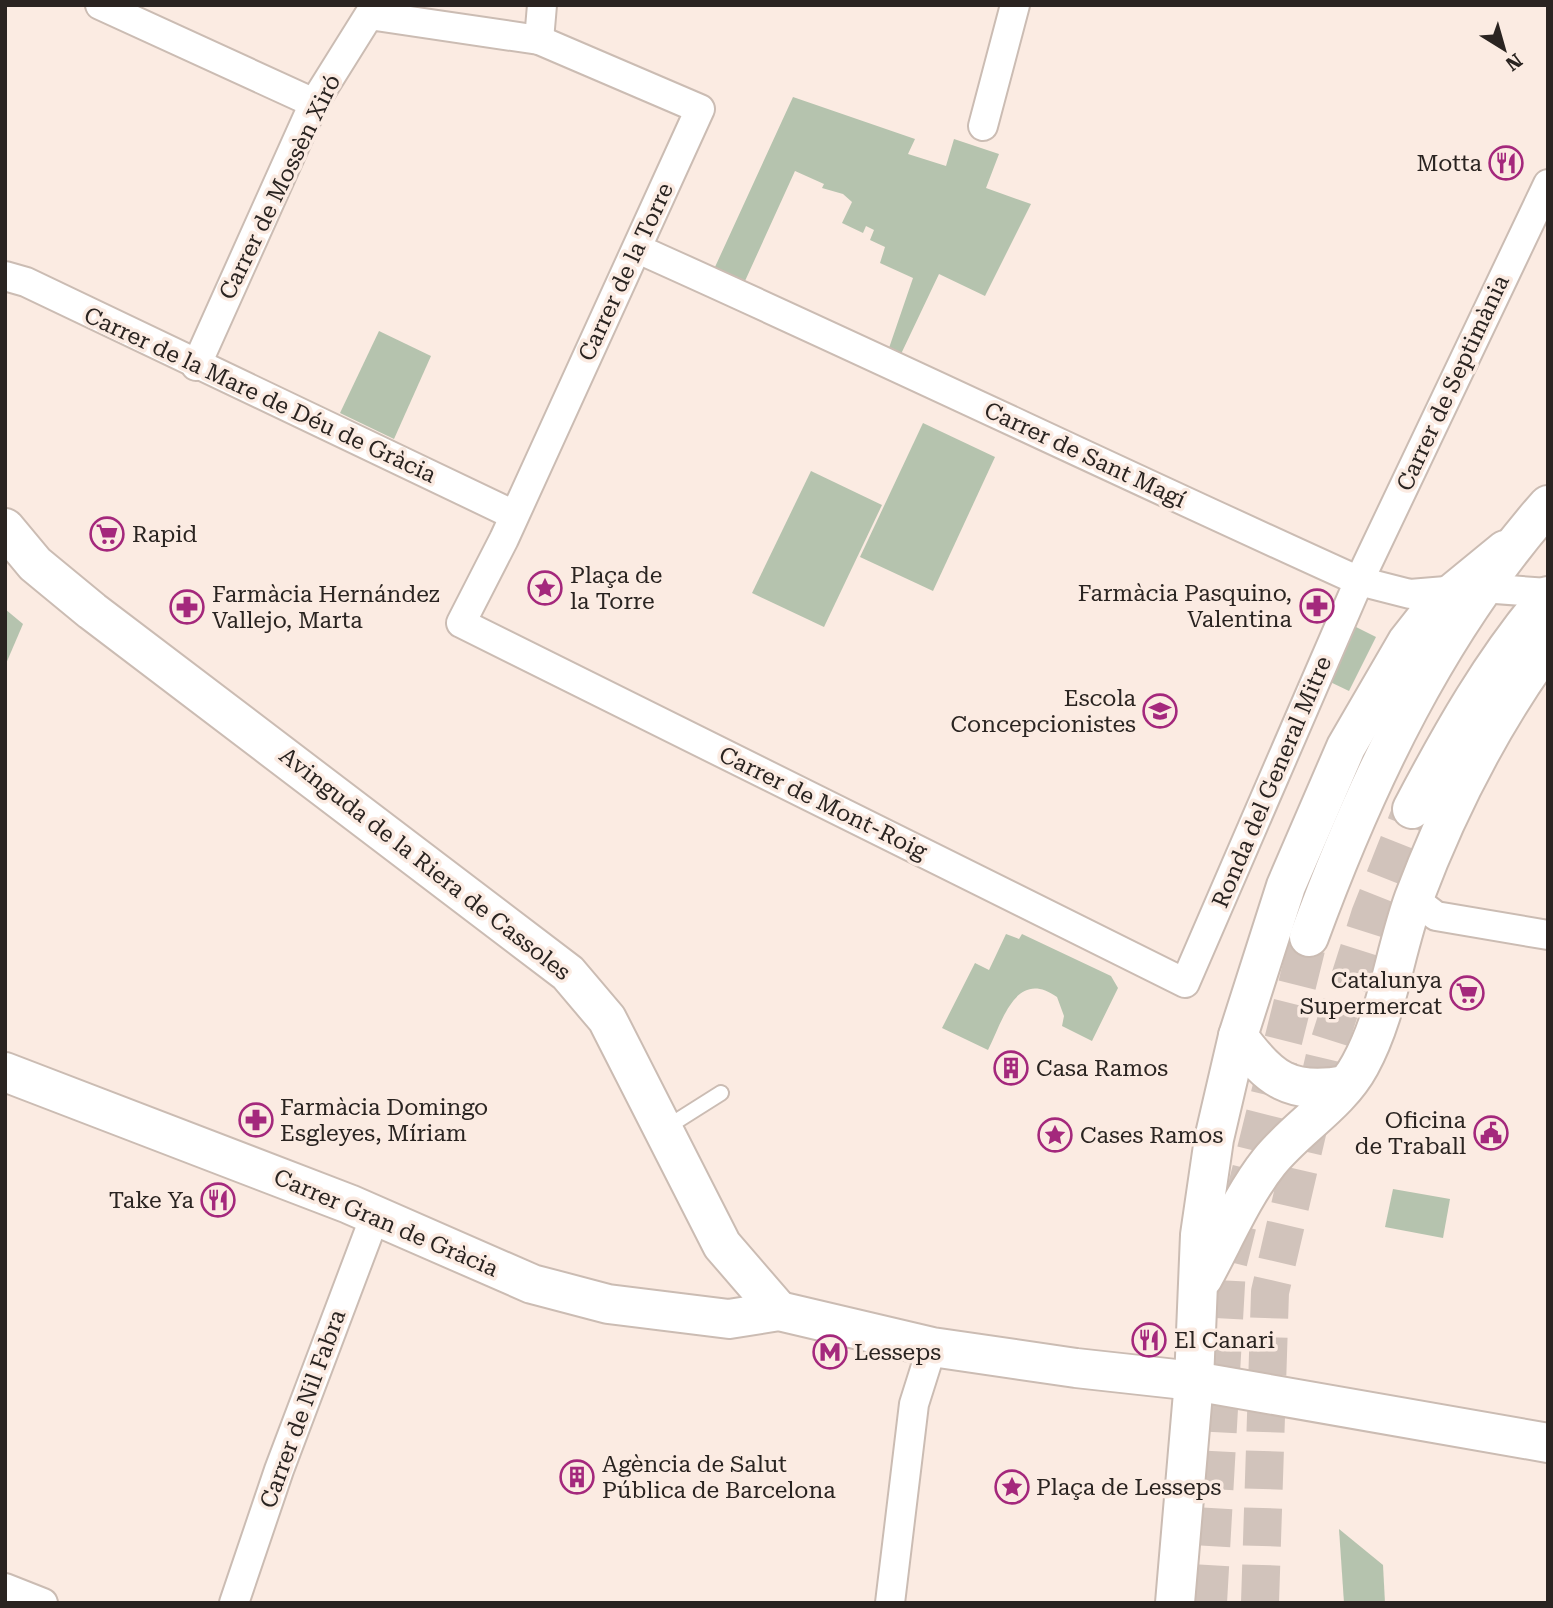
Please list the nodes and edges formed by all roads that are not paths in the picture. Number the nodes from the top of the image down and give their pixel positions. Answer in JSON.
{"nodes":[{"id":1,"x":100,"y":5,"type":"edge"},
{"id":2,"x":542,"y":5,"type":"edge"},
{"id":3,"x":1015,"y":5,"type":"edge"},
{"id":4,"x":539,"y":40,"type":"junction"},
{"id":5,"x":314,"y":103,"type":"junction"},
{"id":6,"x":983,"y":126,"type":"dead end"},
{"id":7,"x":1546,"y":191,"type":"edge"},
{"id":8,"x":638,"y":249,"type":"junction"},
{"id":9,"x":5,"y":276,"type":"edge"},
{"id":10,"x":196,"y":366,"type":"junction"},
{"id":11,"x":1548,"y":505,"type":"edge"},
{"id":12,"x":514,"y":515,"type":"junction"},
{"id":13,"x":5,"y":528,"type":"edge"},
{"id":14,"x":1359,"y":582,"type":"junction"},
{"id":15,"x":1466,"y":590,"type":"junction"},
{"id":16,"x":1548,"y":595,"type":"edge"},
{"id":17,"x":461,"y":623,"type":"joint"},
{"id":18,"x":1548,"y":645,"type":"edge"},
{"id":19,"x":1412,"y":809,"type":"tunnel mouth"},
{"id":20,"x":1414,"y":899,"type":"junction"},
{"id":21,"x":1548,"y":935,"type":"edge"},
{"id":22,"x":1309,"y":937,"type":"tunnel mouth"},
{"id":23,"x":1185,"y":983,"type":"joint"},
{"id":24,"x":1238,"y":1036,"type":"junction"},
{"id":25,"x":6,"y":1076,"type":"edge"},
{"id":26,"x":1346,"y":1085,"type":"junction"},
{"id":27,"x":720,"y":1093,"type":"dead end"},
{"id":28,"x":663,"y":1130,"type":"junction"},
{"id":29,"x":375,"y":1216,"type":"junction"},
{"id":30,"x":1198,"y":1286,"type":"junction"},
{"id":31,"x":779,"y":1311,"type":"junction"},
{"id":32,"x":932,"y":1347,"type":"junction"},
{"id":33,"x":1194,"y":1381,"type":"junction"},
{"id":34,"x":1548,"y":1443,"type":"edge"},
{"id":35,"x":5,"y":1588,"type":"edge"},
{"id":36,"x":43,"y":1603,"type":"edge"},
{"id":37,"x":234,"y":1603,"type":"edge"},
{"id":38,"x":890,"y":1603,"type":"edge"},
{"id":39,"x":1175,"y":1603,"type":"edge"}],
"edges":[{"from":1,"to":5,"type":"street"},
{"from":2,"to":4,"type":"street"},
{"from":3,"to":6,"type":"street"},
{"from":4,"to":5,"type":"street","name":"Carrer de Mossèn Xiró"},
{"from":4,"to":8,"type":"street","name":"Carrer de la Torre"},
{"from":5,"to":10,"type":"street","name":"Carrer de Mossèn Xiró"},
{"from":7,"to":14,"type":"street","name":"Carrer de Septimània"},
{"from":8,"to":12,"type":"street","name":"Carrer de la Torre"},
{"from":8,"to":14,"type":"street","name":"Carrer de Sant Magí"},
{"from":9,"to":10,"type":"street","name":"Carrer de la Mare de Déu de Gràcia"},
{"from":10,"to":12,"type":"street","name":"Carrer de la Mare de Déu de Gràcia"},
{"from":11,"to":15,"type":"main road"},
{"from":12,"to":17,"type":"street","name":"Carrer de la Torre"},
{"from":13,"to":28,"type":"main road","name":"Avinguda de la Riera de Cassoles"},
{"from":14,"to":15,"type":"street","name":"Carrer de Sant Magí"},
{"from":14,"to":23,"type":"street","name":"Ronda del General Mitre"},
{"from":15,"to":16,"type":"street","name":"Carrer de Sant Magí"},
{"from":15,"to":22,"type":"main road"},
{"from":15,"to":24,"type":"main road"},
{"from":16,"to":19,"type":"main road"},
{"from":17,"to":23,"type":"street","name":"Carrer de Mont-Roig"},
{"from":18,"to":20,"type":"main road"},
{"from":20,"to":21,"type":"street"},
{"from":20,"to":26,"type":"main road"},
{"from":24,"to":26,"type":"main road"},
{"from":24,"to":30,"type":"main road"},
{"from":25,"to":29,"type":"main road","name":"Carrer Gran de Gràcia"},
{"from":26,"to":30,"type":"main road"},
{"from":27,"to":28,"type":"lane"},
{"from":28,"to":31,"type":"main road","name":"Avinguda de la Riera de Cassoles"},
{"from":29,"to":31,"type":"main road","name":"Carrer Gran de Gràcia"},
{"from":29,"to":37,"type":"street","name":"Carrer de Nil Fabra"},
{"from":30,"to":33,"type":"main road"},
{"from":31,"to":32,"type":"main road"},
{"from":32,"to":33,"type":"main road"},
{"from":32,"to":38,"type":"street"},
{"from":33,"to":34,"type":"main road"},
{"from":33,"to":39,"type":"main road"},
{"from":35,"to":36,"type":"street"}]}
